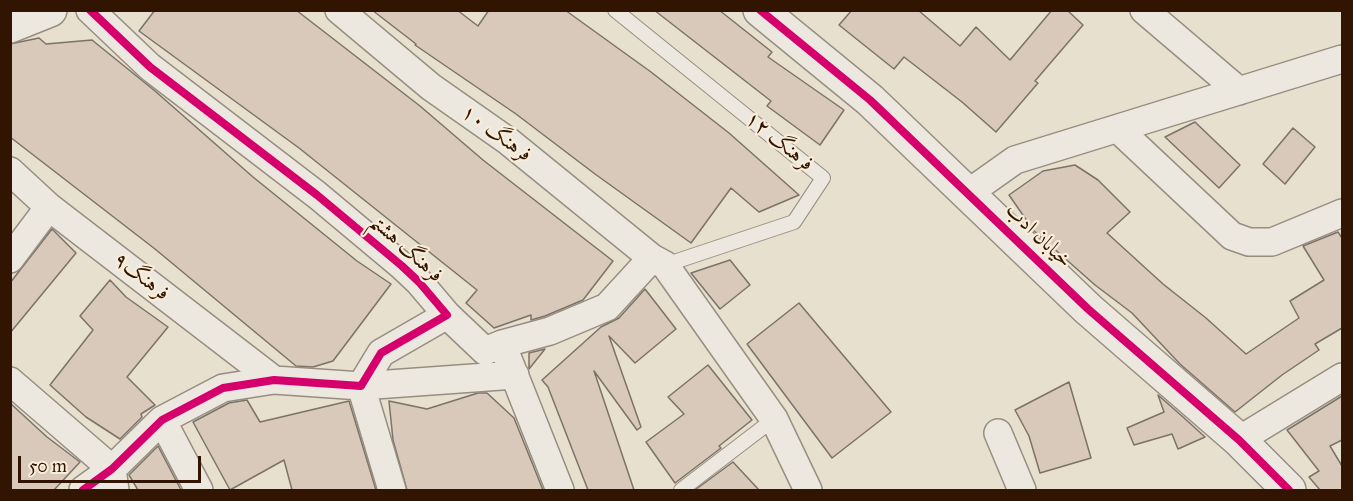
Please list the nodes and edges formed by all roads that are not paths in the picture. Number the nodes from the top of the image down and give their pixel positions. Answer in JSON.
{"nodes":[{"id":1,"x":50,"y":10,"type":"edge"},
{"id":2,"x":90,"y":10,"type":"edge"},
{"id":3,"x":339,"y":10,"type":"edge"},
{"id":4,"x":615,"y":10,"type":"edge"},
{"id":5,"x":760,"y":10,"type":"edge"},
{"id":6,"x":1144,"y":10,"type":"edge"},
{"id":7,"x":10,"y":26,"type":"edge"},
{"id":8,"x":1342,"y":59,"type":"edge"},
{"id":9,"x":1239,"y":91,"type":"junction"},
{"id":10,"x":1118,"y":129,"type":"junction"},
{"id":11,"x":10,"y":171,"type":"edge"},
{"id":12,"x":967,"y":194,"type":"junction"},
{"id":13,"x":49,"y":207,"type":"junction"},
{"id":14,"x":1342,"y":213,"type":"edge"},
{"id":15,"x":10,"y":259,"type":"edge"},
{"id":16,"x":658,"y":262,"type":"junction"},
{"id":17,"x":447,"y":315,"type":"junction"},
{"id":18,"x":502,"y":344,"type":"junction"},
{"id":19,"x":515,"y":375,"type":"junction"},
{"id":20,"x":1342,"y":377,"type":"edge"},
{"id":21,"x":274,"y":380,"type":"junction"},
{"id":22,"x":10,"y":381,"type":"edge"},
{"id":23,"x":361,"y":386,"type":"junction"},
{"id":24,"x":774,"y":418,"type":"junction"},
{"id":25,"x":162,"y":420,"type":"junction"},
{"id":26,"x":998,"y":433,"type":"dead end"},
{"id":27,"x":1239,"y":440,"type":"junction"},
{"id":28,"x":113,"y":480,"type":"edge"},
{"id":29,"x":83,"y":490,"type":"edge"},
{"id":30,"x":199,"y":490,"type":"edge"},
{"id":31,"x":392,"y":490,"type":"edge"},
{"id":32,"x":560,"y":490,"type":"edge"},
{"id":33,"x":681,"y":490,"type":"edge"},
{"id":34,"x":808,"y":490,"type":"edge"},
{"id":35,"x":1022,"y":490,"type":"edge"},
{"id":36,"x":1289,"y":490,"type":"edge"}],
"edges":[{"from":1,"to":7,"type":"street"},
{"from":2,"to":17,"type":"street","name":"فرهنگ هشتم"},
{"from":3,"to":16,"type":"street","name":"فرهنگ ۱۰"},
{"from":4,"to":16,"type":"lane","name":"فرهنگ ۱۲"},
{"from":5,"to":12,"type":"street","name":"خیابان ادب"},
{"from":6,"to":9,"type":"street"},
{"from":8,"to":9,"type":"street"},
{"from":9,"to":10,"type":"street"},
{"from":10,"to":12,"type":"street"},
{"from":10,"to":14,"type":"street"},
{"from":11,"to":13,"type":"street","name":"فرهنگ۹"},
{"from":12,"to":27,"type":"street","name":"خیابان ادب"},
{"from":13,"to":15,"type":"street"},
{"from":13,"to":21,"type":"street","name":"فرهنگ۹"},
{"from":16,"to":18,"type":"street"},
{"from":16,"to":24,"type":"street","name":"فرهنگ ۱۰"},
{"from":17,"to":18,"type":"street"},
{"from":17,"to":23,"type":"street","name":"فرهنگ هشتم"},
{"from":18,"to":19,"type":"street"},
{"from":19,"to":23,"type":"street"},
{"from":19,"to":32,"type":"street"},
{"from":20,"to":27,"type":"street"},
{"from":21,"to":23,"type":"street"},
{"from":21,"to":25,"type":"street"},
{"from":22,"to":28,"type":"street"},
{"from":23,"to":31,"type":"street"},
{"from":24,"to":33,"type":"lane"},
{"from":24,"to":34,"type":"street","name":"فرهنگ ۱۰"},
{"from":25,"to":28,"type":"street"},
{"from":25,"to":30,"type":"street"},
{"from":26,"to":35,"type":"street"},
{"from":27,"to":36,"type":"street","name":"خیابان ادب"},
{"from":28,"to":29,"type":"street"}]}
